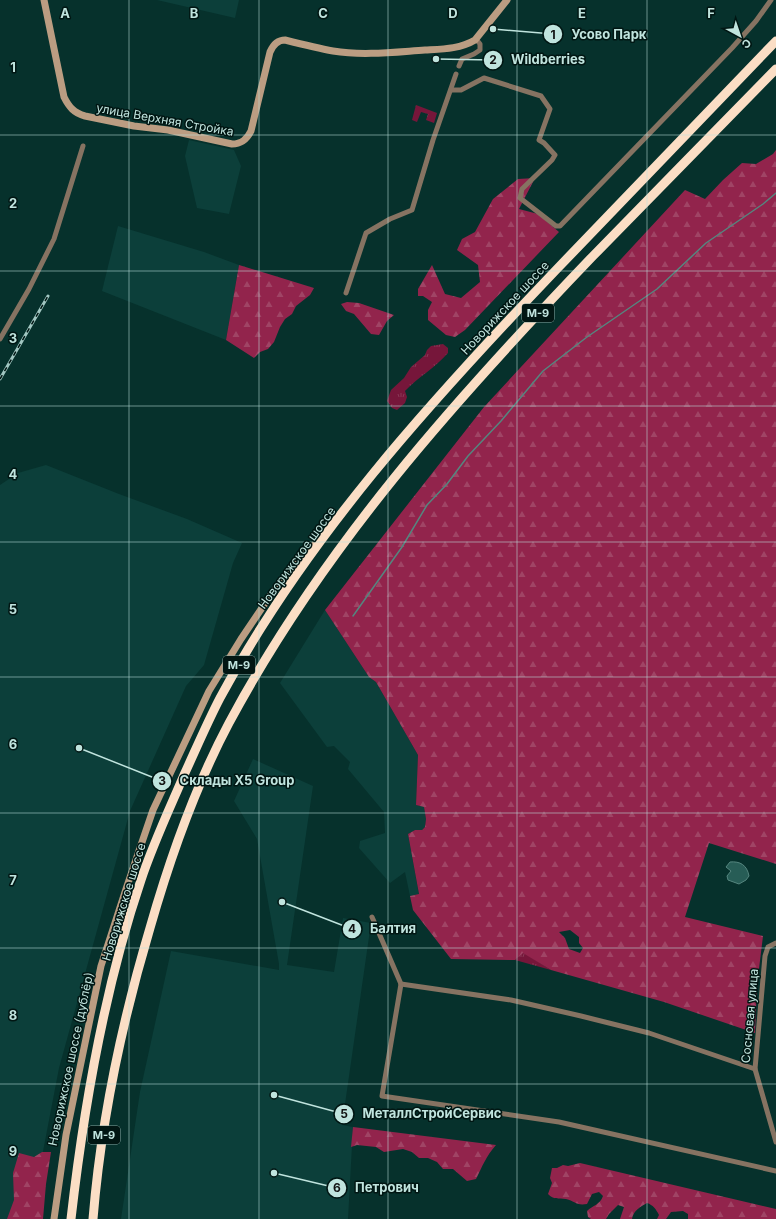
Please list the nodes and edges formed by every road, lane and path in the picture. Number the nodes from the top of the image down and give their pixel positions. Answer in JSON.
{"nodes":[{"id":1,"x":44,"y":0,"type":"edge"},
{"id":2,"x":507,"y":0,"type":"edge"},
{"id":3,"x":771,"y":0,"type":"edge"},
{"id":4,"x":476,"y":39,"type":"junction"},
{"id":5,"x":776,"y":41,"type":"edge"},
{"id":6,"x":459,"y":66,"type":"dead end"},
{"id":7,"x":776,"y":69,"type":"edge"},
{"id":8,"x":456,"y":74,"type":"dead end"},
{"id":9,"x":451,"y":90,"type":"junction"},
{"id":10,"x":83,"y":146,"type":"dead end"},
{"id":11,"x":346,"y":293,"type":"dead end"},
{"id":12,"x":0,"y":338,"type":"edge"},
{"id":13,"x":327,"y":533,"type":"junction"},
{"id":14,"x":372,"y":916,"type":"dead end"},
{"id":15,"x":776,"y":943,"type":"edge"},
{"id":16,"x":401,"y":984,"type":"junction"},
{"id":17,"x":755,"y":1069,"type":"junction"},
{"id":18,"x":776,"y":1142,"type":"edge"},
{"id":19,"x":776,"y":1171,"type":"edge"},
{"id":20,"x":54,"y":1219,"type":"edge"},
{"id":21,"x":71,"y":1219,"type":"edge"},
{"id":22,"x":92,"y":1219,"type":"edge"}],
"edges":[{"from":1,"to":4,"type":"street","name":"улица Верхняя Стройка"},
{"from":2,"to":4,"type":"street","name":"улица Верхняя Стройка"},
{"from":3,"to":9,"type":"street"},
{"from":4,"to":6,"type":"street"},
{"from":5,"to":13,"type":"highway","name":"Новорижское шоссе","number":"М-9"},
{"from":7,"to":22,"type":"highway","number":"М-9"},
{"from":8,"to":9,"type":"street"},
{"from":9,"to":11,"type":"street"},
{"from":10,"to":12,"type":"street"},
{"from":13,"to":20,"type":"street","name":"Новорижское шоссе (дублёр)"},
{"from":13,"to":21,"type":"highway","name":"Новорижское шоссе","number":"М-9"},
{"from":14,"to":16,"type":"street"},
{"from":15,"to":17,"type":"street","name":"Сосновая улица"},
{"from":16,"to":17,"type":"street"},
{"from":16,"to":19,"type":"street"},
{"from":17,"to":18,"type":"street","name":"Сосновая улица"}]}
